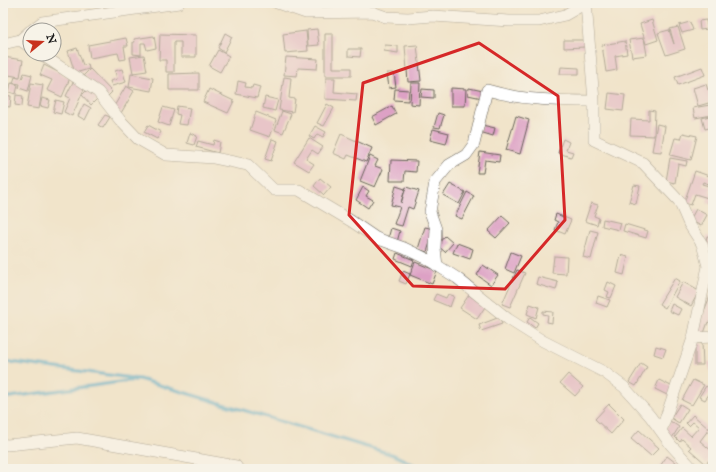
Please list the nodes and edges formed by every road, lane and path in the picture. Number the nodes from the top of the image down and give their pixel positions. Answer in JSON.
{"nodes":[{"id":1,"x":179,"y":3,"type":"edge"},
{"id":2,"x":277,"y":3,"type":"edge"},
{"id":3,"x":586,"y":3,"type":"edge"},
{"id":4,"x":42,"y":22,"type":"edge"},
{"id":5,"x":20,"y":40,"type":"edge"},
{"id":6,"x":3,"y":44,"type":"edge"},
{"id":7,"x":53,"y":62,"type":"edge"},
{"id":8,"x":594,"y":101,"type":"junction"},
{"id":9,"x":437,"y":266,"type":"junction"},
{"id":10,"x":713,"y":337,"type":"edge"},
{"id":11,"x":693,"y":338,"type":"junction"},
{"id":12,"x":661,"y":431,"type":"junction"},
{"id":13,"x":3,"y":444,"type":"edge"},
{"id":14,"x":238,"y":469,"type":"edge"},
{"id":15,"x":692,"y":469,"type":"edge"}],
"edges":[{"from":1,"to":4,"type":"street"},
{"from":2,"to":3,"type":"street"},
{"from":3,"to":8,"type":"street"},
{"from":5,"to":6,"type":"street"},
{"from":7,"to":9,"type":"street"},
{"from":8,"to":9,"type":"street"},
{"from":8,"to":11,"type":"street"},
{"from":9,"to":12,"type":"street"},
{"from":10,"to":11,"type":"street"},
{"from":11,"to":12,"type":"street"},
{"from":12,"to":15,"type":"street"},
{"from":13,"to":14,"type":"street"}]}
